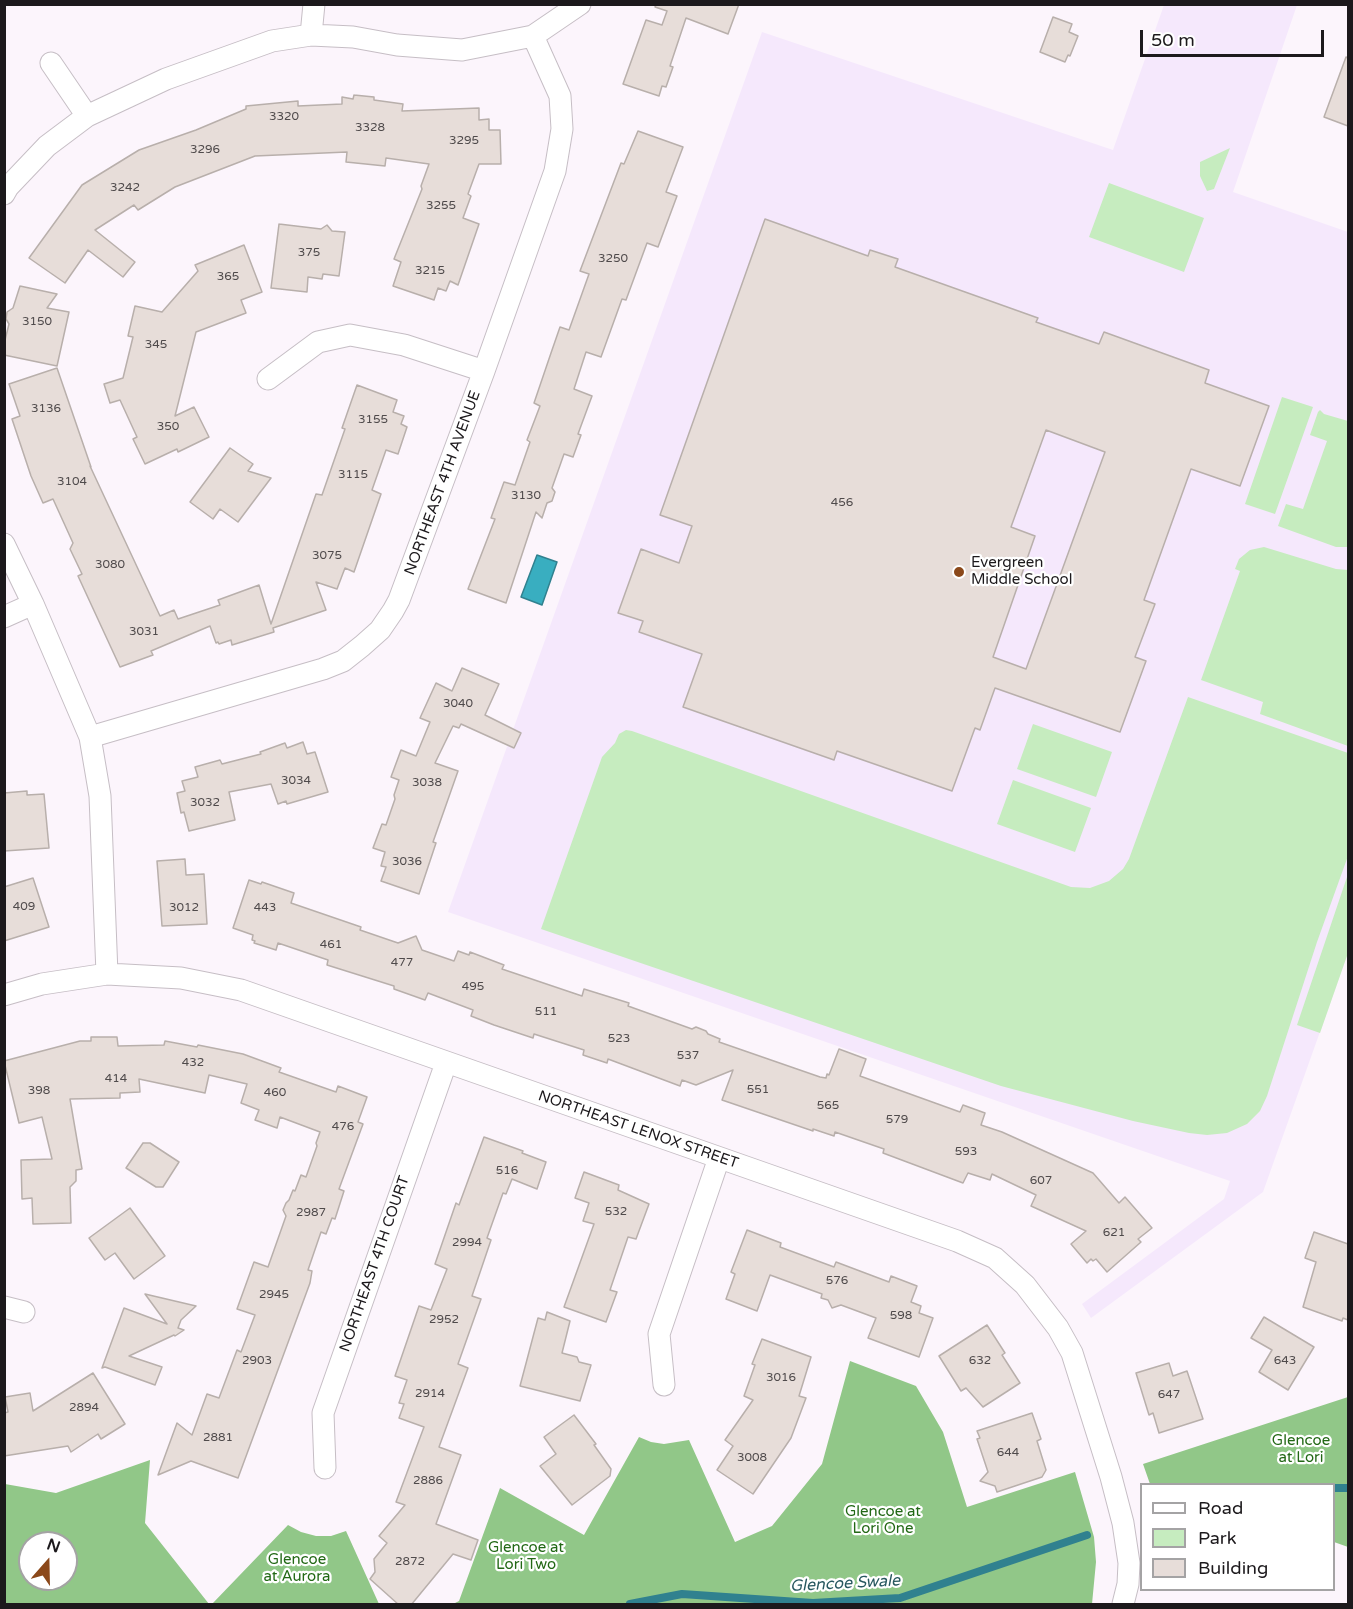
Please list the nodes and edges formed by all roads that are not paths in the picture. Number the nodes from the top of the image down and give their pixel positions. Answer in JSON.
{"nodes":[{"id":1,"x":314,"y":4,"type":"edge"},
{"id":2,"x":580,"y":4,"type":"edge"},
{"id":3,"x":311,"y":35,"type":"junction"},
{"id":4,"x":533,"y":36,"type":"junction"},
{"id":5,"x":51,"y":63,"type":"dead end"},
{"id":6,"x":87,"y":116,"type":"junction"},
{"id":7,"x":4,"y":194,"type":"edge"},
{"id":8,"x":484,"y":371,"type":"junction"},
{"id":9,"x":268,"y":379,"type":"dead end"},
{"id":10,"x":4,"y":544,"type":"edge"},
{"id":11,"x":33,"y":603,"type":"junction"},
{"id":12,"x":4,"y":617,"type":"edge"},
{"id":13,"x":90,"y":737,"type":"junction"},
{"id":14,"x":107,"y":974,"type":"junction"},
{"id":15,"x":4,"y":995,"type":"edge"},
{"id":16,"x":446,"y":1063,"type":"junction"},
{"id":17,"x":719,"y":1158,"type":"junction"},
{"id":18,"x":664,"y":1385,"type":"dead end"},
{"id":19,"x":325,"y":1468,"type":"dead end"},
{"id":20,"x":1123,"y":1605,"type":"edge"}],
"edges":[{"from":1,"to":3,"type":"street"},
{"from":2,"to":4,"type":"street"},
{"from":3,"to":4,"type":"street"},
{"from":3,"to":6,"type":"street"},
{"from":4,"to":8,"type":"street","name":"NORTHEAST 4TH AVENUE"},
{"from":5,"to":6,"type":"street"},
{"from":6,"to":7,"type":"street"},
{"from":8,"to":9,"type":"street"},
{"from":8,"to":13,"type":"street","name":"NORTHEAST 4TH AVENUE"},
{"from":10,"to":11,"type":"street"},
{"from":11,"to":12,"type":"street"},
{"from":11,"to":13,"type":"street"},
{"from":13,"to":14,"type":"street"},
{"from":14,"to":15,"type":"street","name":"NORTHEAST LENOX STREET"},
{"from":14,"to":16,"type":"street","name":"NORTHEAST LENOX STREET"},
{"from":16,"to":17,"type":"street","name":"NORTHEAST LENOX STREET"},
{"from":16,"to":19,"type":"street","name":"NORTHEAST 4TH COURT"},
{"from":17,"to":18,"type":"street"},
{"from":17,"to":20,"type":"street","name":"NORTHEAST LENOX STREET"}]}
